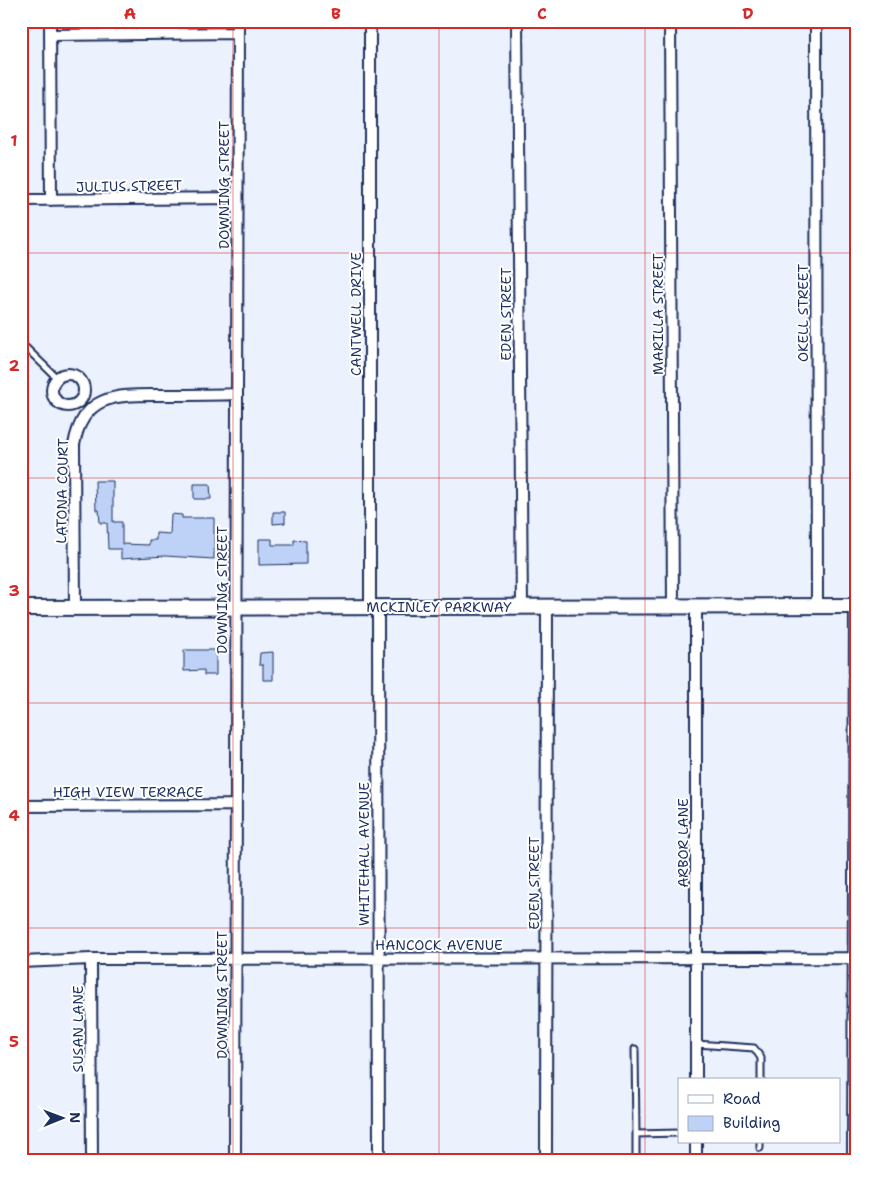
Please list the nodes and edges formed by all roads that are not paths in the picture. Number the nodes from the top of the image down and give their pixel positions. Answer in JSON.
{"nodes":[{"id":1,"x":50,"y":21,"type":"edge"},
{"id":2,"x":238,"y":21,"type":"edge"},
{"id":3,"x":370,"y":21,"type":"edge"},
{"id":4,"x":517,"y":21,"type":"edge"},
{"id":5,"x":670,"y":21,"type":"edge"},
{"id":6,"x":816,"y":21,"type":"edge"},
{"id":7,"x":238,"y":33,"type":"junction"},
{"id":8,"x":50,"y":35,"type":"junction"},
{"id":9,"x":237,"y":198,"type":"junction"},
{"id":10,"x":21,"y":200,"type":"edge"},
{"id":11,"x":51,"y":200,"type":"junction"},
{"id":12,"x":21,"y":343,"type":"edge"},
{"id":13,"x":57,"y":378,"type":"junction"},
{"id":14,"x":237,"y":394,"type":"junction"},
{"id":15,"x":80,"y":400,"type":"junction"},
{"id":16,"x":88,"y":411,"type":"junction"},
{"id":17,"x":673,"y":606,"type":"junction"},
{"id":18,"x":696,"y":606,"type":"junction"},
{"id":19,"x":817,"y":606,"type":"junction"},
{"id":20,"x":856,"y":606,"type":"edge"},
{"id":21,"x":374,"y":607,"type":"junction"},
{"id":22,"x":522,"y":607,"type":"junction"},
{"id":23,"x":547,"y":607,"type":"junction"},
{"id":24,"x":21,"y":608,"type":"edge"},
{"id":25,"x":75,"y":608,"type":"junction"},
{"id":26,"x":236,"y":608,"type":"junction"},
{"id":27,"x":236,"y":805,"type":"junction"},
{"id":28,"x":21,"y":806,"type":"edge"},
{"id":29,"x":547,"y":958,"type":"junction"},
{"id":30,"x":696,"y":958,"type":"junction"},
{"id":31,"x":856,"y":958,"type":"edge"},
{"id":32,"x":91,"y":959,"type":"junction"},
{"id":33,"x":235,"y":959,"type":"junction"},
{"id":34,"x":378,"y":959,"type":"junction"},
{"id":35,"x":21,"y":962,"type":"edge"},
{"id":36,"x":696,"y":1044,"type":"junction"},
{"id":37,"x":635,"y":1049,"type":"dead end"},
{"id":38,"x":696,"y":1078,"type":"edge"},
{"id":39,"x":761,"y":1078,"type":"edge"},
{"id":40,"x":678,"y":1133,"type":"edge"},
{"id":41,"x":636,"y":1134,"type":"junction"},
{"id":42,"x":696,"y":1144,"type":"edge"},
{"id":43,"x":92,"y":1160,"type":"edge"},
{"id":44,"x":235,"y":1160,"type":"edge"},
{"id":45,"x":379,"y":1160,"type":"edge"},
{"id":46,"x":546,"y":1160,"type":"edge"},
{"id":47,"x":636,"y":1160,"type":"edge"},
{"id":48,"x":696,"y":1160,"type":"edge"},
{"id":49,"x":854,"y":1160,"type":"edge"}],
"edges":[{"from":1,"to":8,"type":"street"},
{"from":2,"to":7,"type":"street","name":"DOWNING STREET"},
{"from":3,"to":21,"type":"street","name":"CANTWELL DRIVE"},
{"from":4,"to":22,"type":"street","name":"EDEN STREET"},
{"from":5,"to":17,"type":"street","name":"MARILLA STREET"},
{"from":6,"to":19,"type":"street","name":"OKELL STREET"},
{"from":7,"to":8,"type":"street"},
{"from":7,"to":9,"type":"street","name":"DOWNING STREET"},
{"from":8,"to":11,"type":"street"},
{"from":9,"to":11,"type":"street","name":"JULIUS STREET"},
{"from":9,"to":14,"type":"street","name":"DOWNING STREET"},
{"from":10,"to":11,"type":"street","name":"JULIUS STREET"},
{"from":12,"to":13,"type":"lane"},
{"from":13,"to":15,"type":"street"},
{"from":13,"to":15,"type":"street"},
{"from":14,"to":16,"type":"street"},
{"from":14,"to":26,"type":"street","name":"DOWNING STREET"},
{"from":15,"to":16,"type":"street"},
{"from":16,"to":25,"type":"street","name":"LATONA COURT"},
{"from":17,"to":18,"type":"street","name":"MCKINLEY PARKWAY"},
{"from":17,"to":23,"type":"street","name":"MCKINLEY PARKWAY"},
{"from":18,"to":19,"type":"street","name":"MCKINLEY PARKWAY"},
{"from":18,"to":30,"type":"street","name":"ARBOR LANE"},
{"from":19,"to":20,"type":"street","name":"MCKINLEY PARKWAY"},
{"from":20,"to":31,"type":"street"},
{"from":21,"to":22,"type":"street","name":"MCKINLEY PARKWAY"},
{"from":21,"to":26,"type":"street","name":"MCKINLEY PARKWAY"},
{"from":21,"to":34,"type":"street","name":"WHITEHALL AVENUE"},
{"from":22,"to":23,"type":"street","name":"MCKINLEY PARKWAY"},
{"from":23,"to":29,"type":"street","name":"EDEN STREET"},
{"from":24,"to":25,"type":"street","name":"MCKINLEY PARKWAY"},
{"from":25,"to":26,"type":"street","name":"MCKINLEY PARKWAY"},
{"from":26,"to":27,"type":"street","name":"DOWNING STREET"},
{"from":27,"to":28,"type":"street","name":"HIGH VIEW TERRACE"},
{"from":27,"to":33,"type":"street","name":"DOWNING STREET"},
{"from":29,"to":30,"type":"street","name":"HANCOCK AVENUE"},
{"from":29,"to":34,"type":"street","name":"HANCOCK AVENUE"},
{"from":29,"to":46,"type":"street","name":"EDEN STREET"},
{"from":30,"to":31,"type":"street","name":"HANCOCK AVENUE"},
{"from":30,"to":36,"type":"street","name":"ARBOR LANE"},
{"from":31,"to":49,"type":"street"},
{"from":32,"to":33,"type":"street","name":"HANCOCK AVENUE"},
{"from":32,"to":35,"type":"street","name":"HANCOCK AVENUE"},
{"from":32,"to":43,"type":"street","name":"SUSAN LANE"},
{"from":33,"to":34,"type":"street","name":"HANCOCK AVENUE"},
{"from":33,"to":44,"type":"street","name":"DOWNING STREET"},
{"from":34,"to":45,"type":"street","name":"WHITEHALL AVENUE"},
{"from":36,"to":38,"type":"street","name":"ARBOR LANE"},
{"from":36,"to":39,"type":"lane"},
{"from":37,"to":41,"type":"lane"},
{"from":40,"to":41,"type":"lane"},
{"from":41,"to":47,"type":"lane"},
{"from":42,"to":48,"type":"street"}]}
